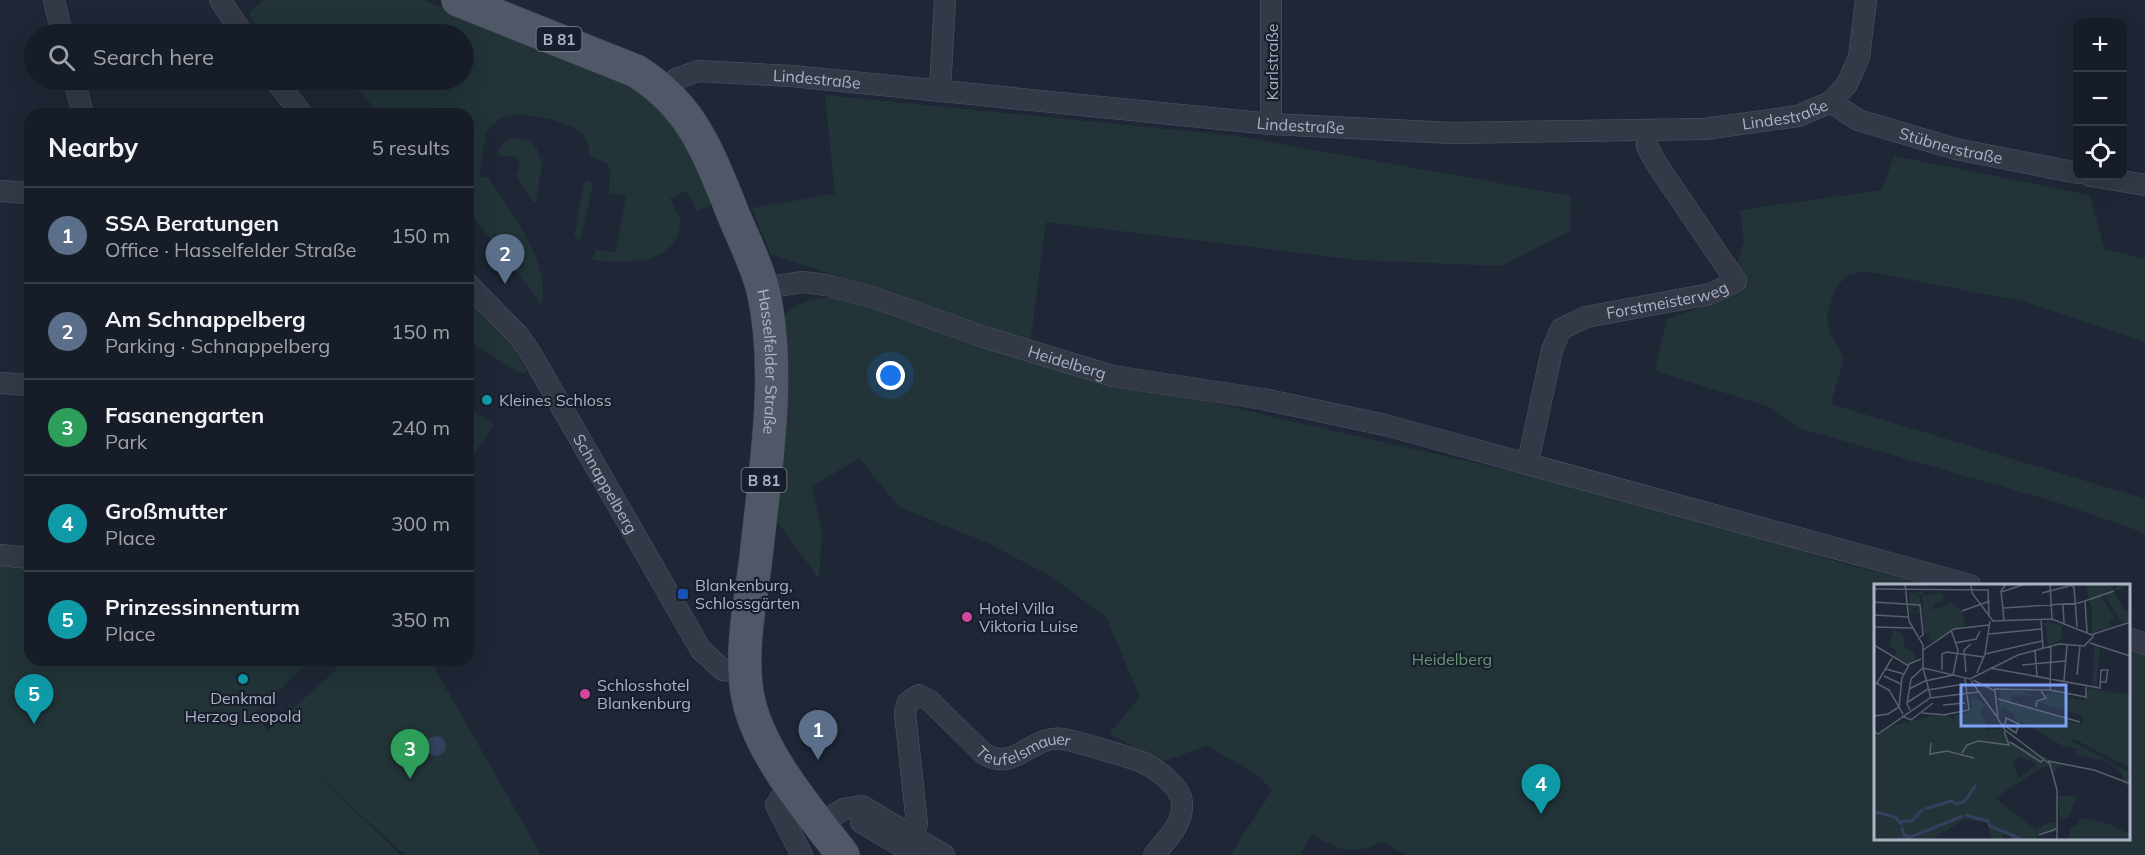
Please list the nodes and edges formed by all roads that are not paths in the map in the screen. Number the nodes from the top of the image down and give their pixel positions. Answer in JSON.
{"nodes":[{"id":1,"x":54,"y":0,"type":"edge"},
{"id":2,"x":220,"y":0,"type":"edge"},
{"id":3,"x":458,"y":0,"type":"edge"},
{"id":4,"x":945,"y":0,"type":"edge"},
{"id":5,"x":1271,"y":0,"type":"edge"},
{"id":6,"x":1866,"y":0,"type":"edge"},
{"id":7,"x":60,"y":24,"type":"edge"},
{"id":8,"x":236,"y":24,"type":"edge"},
{"id":9,"x":77,"y":90,"type":"edge"},
{"id":10,"x":283,"y":90,"type":"edge"},
{"id":11,"x":940,"y":90,"type":"junction"},
{"id":12,"x":666,"y":92,"type":"junction"},
{"id":13,"x":1831,"y":102,"type":"junction"},
{"id":14,"x":81,"y":108,"type":"edge"},
{"id":15,"x":297,"y":108,"type":"edge"},
{"id":16,"x":1271,"y":124,"type":"junction"},
{"id":17,"x":1647,"y":132,"type":"junction"},
{"id":18,"x":2073,"y":172,"type":"edge"},
{"id":19,"x":2115,"y":180,"type":"edge"},
{"id":20,"x":2145,"y":185,"type":"edge"},
{"id":21,"x":0,"y":191,"type":"edge"},
{"id":22,"x":24,"y":193,"type":"edge"},
{"id":23,"x":762,"y":288,"type":"junction"},
{"id":24,"x":474,"y":290,"type":"edge"},
{"id":25,"x":0,"y":383,"type":"edge"},
{"id":26,"x":24,"y":385,"type":"edge"},
{"id":27,"x":1528,"y":462,"type":"junction"},
{"id":28,"x":0,"y":555,"type":"edge"},
{"id":29,"x":24,"y":557,"type":"edge"},
{"id":30,"x":1966,"y":584,"type":"edge"},
{"id":31,"x":2130,"y":639,"type":"edge"},
{"id":32,"x":2145,"y":644,"type":"edge"},
{"id":33,"x":745,"y":672,"type":"junction"},
{"id":34,"x":790,"y":784,"type":"junction"},
{"id":35,"x":832,"y":817,"type":"junction"},
{"id":36,"x":910,"y":833,"type":"junction"},
{"id":37,"x":802,"y":855,"type":"edge"},
{"id":38,"x":843,"y":855,"type":"edge"},
{"id":39,"x":916,"y":855,"type":"edge"},
{"id":40,"x":944,"y":855,"type":"edge"},
{"id":41,"x":1154,"y":855,"type":"edge"}],
"edges":[{"from":1,"to":7,"type":"street"},
{"from":2,"to":8,"type":"street"},
{"from":3,"to":12,"type":"main road","name":"Hasselfelder Straße","number":"B 81"},
{"from":4,"to":11,"type":"street"},
{"from":5,"to":16,"type":"street","name":"Karlstraße"},
{"from":6,"to":13,"type":"street","name":"Lindestraße"},
{"from":9,"to":14,"type":"street"},
{"from":10,"to":15,"type":"street"},
{"from":11,"to":12,"type":"street","name":"Lindestraße"},
{"from":11,"to":16,"type":"street","name":"Lindestraße"},
{"from":12,"to":23,"type":"main road","name":"Hasselfelder Straße","number":"B 81"},
{"from":13,"to":17,"type":"street","name":"Lindestraße"},
{"from":13,"to":18,"type":"street","name":"Stübnerstraße"},
{"from":16,"to":17,"type":"street","name":"Lindestraße"},
{"from":17,"to":27,"type":"street","name":"Forstmeisterweg"},
{"from":19,"to":20,"type":"street"},
{"from":21,"to":22,"type":"street"},
{"from":23,"to":27,"type":"street","name":"Heidelberg"},
{"from":23,"to":33,"type":"main road","name":"Hasselfelder Straße","number":"B 81"},
{"from":24,"to":33,"type":"street","name":"Schnappelberg"},
{"from":25,"to":26,"type":"street"},
{"from":27,"to":30,"type":"street","name":"Heidelberg"},
{"from":28,"to":29,"type":"street"},
{"from":31,"to":32,"type":"street"},
{"from":33,"to":34,"type":"main road","name":"Hasselfelder Straße","number":"B 81"},
{"from":34,"to":35,"type":"main road","name":"Hasselfelder Straße","number":"B 81"},
{"from":34,"to":37,"type":"street"},
{"from":35,"to":36,"type":"street"},
{"from":35,"to":38,"type":"main road","name":"Hasselfelder Straße","number":"B 81"},
{"from":35,"to":39,"type":"street"},
{"from":36,"to":40,"type":"street"},
{"from":36,"to":41,"type":"street","name":"Teufelsmauer"}]}
